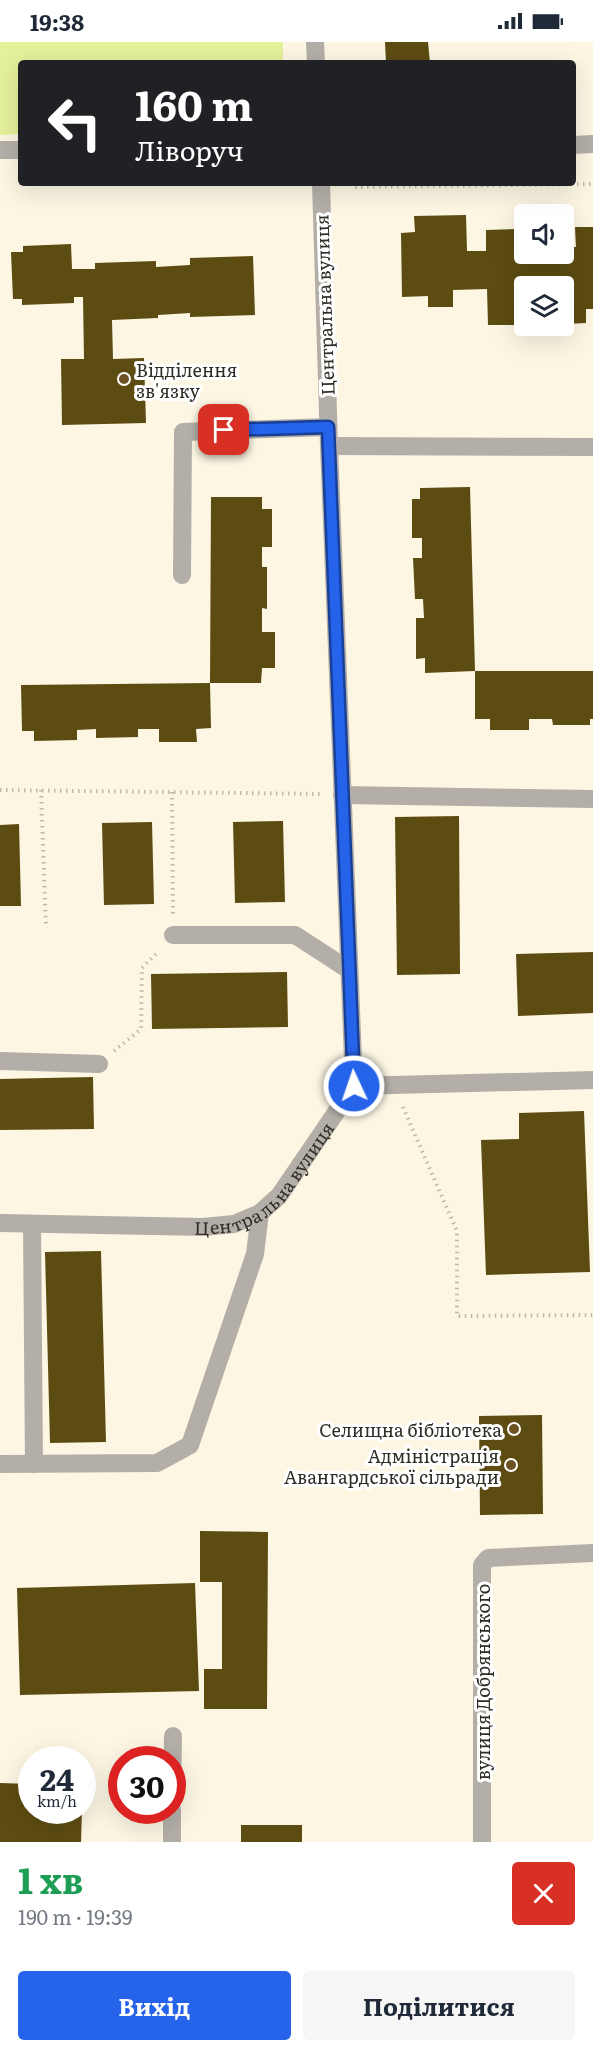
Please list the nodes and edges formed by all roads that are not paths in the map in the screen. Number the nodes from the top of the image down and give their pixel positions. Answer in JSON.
{"nodes":[{"id":1,"x":315,"y":42,"type":"edge"},
{"id":2,"x":316,"y":60,"type":"edge"},
{"id":3,"x":593,"y":144,"type":"edge"},
{"id":4,"x":576,"y":145,"type":"edge"},
{"id":5,"x":0,"y":150,"type":"edge"},
{"id":6,"x":18,"y":150,"type":"edge"},
{"id":7,"x":321,"y":186,"type":"edge"},
{"id":8,"x":328,"y":427,"type":"junction"},
{"id":9,"x":328,"y":446,"type":"junction"},
{"id":10,"x":593,"y":447,"type":"edge"},
{"id":11,"x":182,"y":575,"type":"dead end"},
{"id":12,"x":342,"y":795,"type":"junction"},
{"id":13,"x":593,"y":799,"type":"edge"},
{"id":14,"x":173,"y":936,"type":"road end"},
{"id":15,"x":349,"y":970,"type":"junction"},
{"id":16,"x":0,"y":1061,"type":"edge"},
{"id":17,"x":99,"y":1064,"type":"road end"},
{"id":18,"x":593,"y":1080,"type":"edge"},
{"id":19,"x":354,"y":1086,"type":"junction"},
{"id":20,"x":260,"y":1213,"type":"junction"},
{"id":21,"x":0,"y":1223,"type":"edge"},
{"id":22,"x":33,"y":1224,"type":"junction"},
{"id":23,"x":0,"y":1464,"type":"edge"},
{"id":24,"x":34,"y":1464,"type":"junction"},
{"id":25,"x":593,"y":1553,"type":"edge"},
{"id":26,"x":173,"y":1736,"type":"dead end"},
{"id":27,"x":173,"y":1746,"type":"edge"},
{"id":28,"x":172,"y":1824,"type":"edge"},
{"id":29,"x":172,"y":1842,"type":"edge"},
{"id":30,"x":482,"y":1842,"type":"edge"}],
"edges":[{"from":1,"to":2,"type":"street"},
{"from":3,"to":4,"type":"street"},
{"from":5,"to":6,"type":"street"},
{"from":7,"to":8,"type":"street","name":"Центральна вулиця"},
{"from":8,"to":9,"type":"street","name":"Центральна вулиця"},
{"from":8,"to":11,"type":"street"},
{"from":9,"to":10,"type":"street"},
{"from":9,"to":12,"type":"street","name":"Центральна вулиця"},
{"from":12,"to":13,"type":"street"},
{"from":12,"to":15,"type":"street","name":"Центральна вулиця"},
{"from":14,"to":15,"type":"street"},
{"from":15,"to":19,"type":"street","name":"Центральна вулиця"},
{"from":16,"to":17,"type":"street"},
{"from":18,"to":19,"type":"street"},
{"from":19,"to":20,"type":"street","name":"Центральна вулиця"},
{"from":20,"to":22,"type":"street","name":"Центральна вулиця"},
{"from":20,"to":24,"type":"street"},
{"from":21,"to":22,"type":"street","name":"Центральна вулиця"},
{"from":22,"to":24,"type":"street"},
{"from":23,"to":24,"type":"street"},
{"from":25,"to":30,"type":"street","name":"вулиця Добрянського"},
{"from":26,"to":27,"type":"street"},
{"from":28,"to":29,"type":"street"}]}
